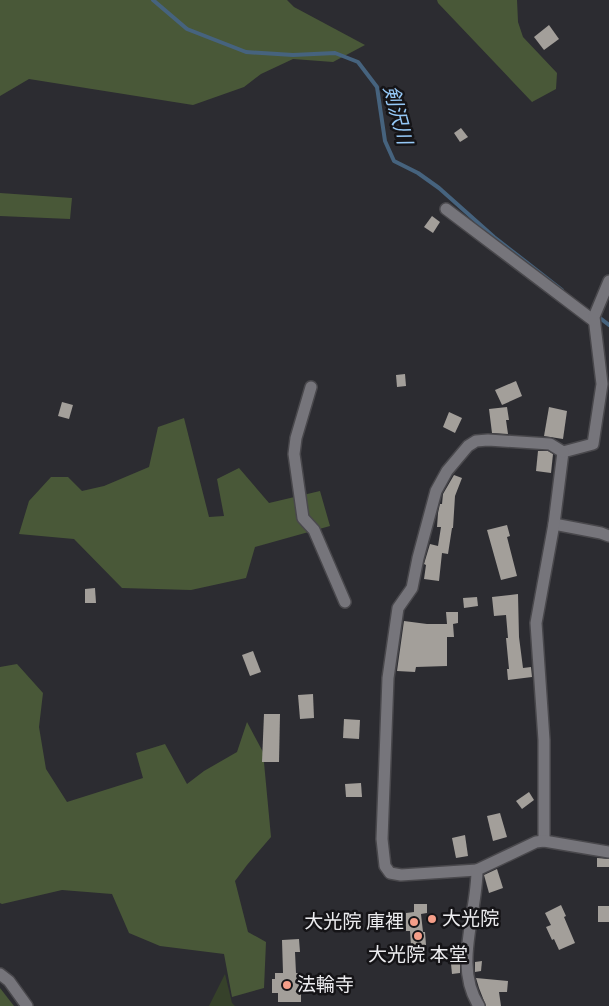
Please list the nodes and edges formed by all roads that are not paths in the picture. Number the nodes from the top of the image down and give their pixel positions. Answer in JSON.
{"nodes":[{"id":1,"x":446,"y":209,"type":"dead end"},
{"id":2,"x":609,"y":282,"type":"edge"},
{"id":3,"x":595,"y":316,"type":"junction"},
{"id":4,"x":311,"y":387,"type":"dead end"},
{"id":5,"x":563,"y":452,"type":"junction"},
{"id":6,"x":554,"y":524,"type":"junction"},
{"id":7,"x":609,"y":536,"type":"edge"},
{"id":8,"x":345,"y":602,"type":"dead end"},
{"id":9,"x":544,"y":841,"type":"junction"},
{"id":10,"x":609,"y":852,"type":"edge"},
{"id":11,"x":476,"y":870,"type":"junction"},
{"id":12,"x":0,"y":974,"type":"edge"},
{"id":13,"x":27,"y":1006,"type":"edge"},
{"id":14,"x":480,"y":1006,"type":"edge"}],
"edges":[{"from":1,"to":3,"type":"street"},
{"from":2,"to":3,"type":"street"},
{"from":3,"to":5,"type":"street"},
{"from":4,"to":8,"type":"street"},
{"from":5,"to":6,"type":"street"},
{"from":5,"to":11,"type":"street"},
{"from":6,"to":7,"type":"street"},
{"from":6,"to":9,"type":"street"},
{"from":9,"to":10,"type":"street"},
{"from":9,"to":11,"type":"street"},
{"from":11,"to":14,"type":"street"},
{"from":12,"to":13,"type":"street"}]}
